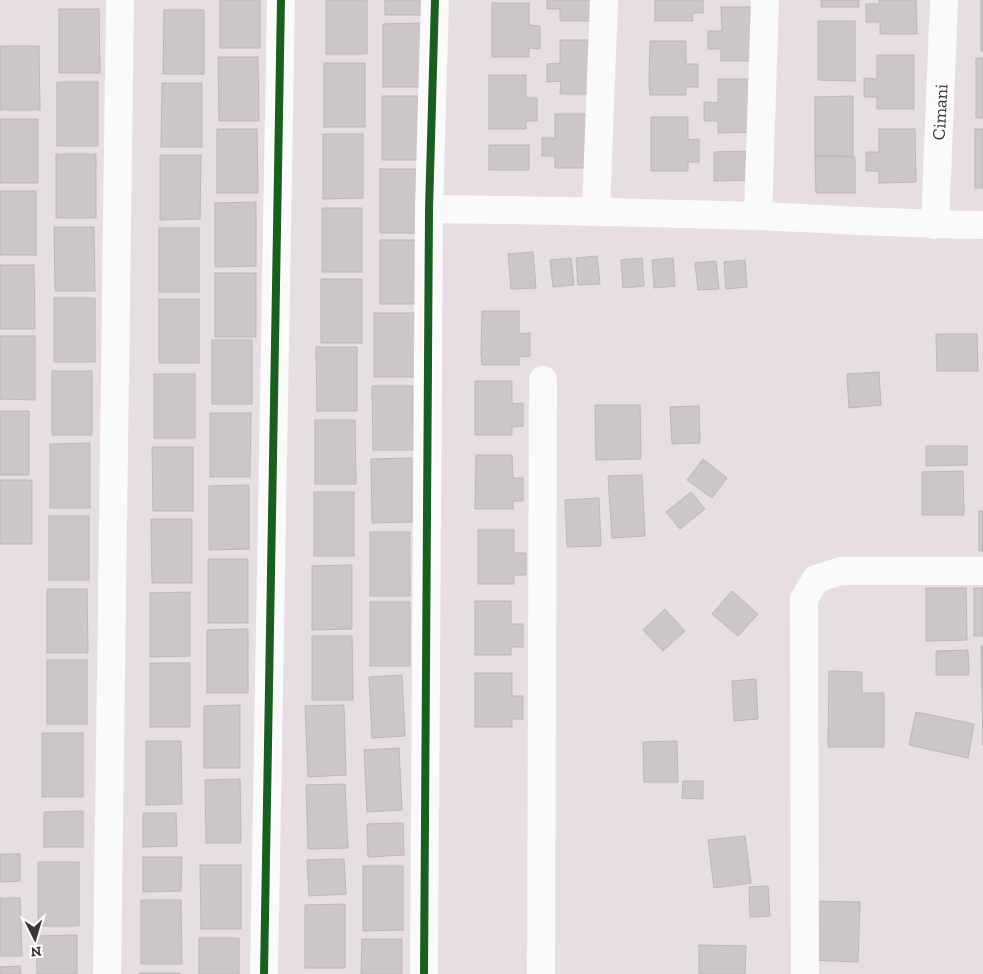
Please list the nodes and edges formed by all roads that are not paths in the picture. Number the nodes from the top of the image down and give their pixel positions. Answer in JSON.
{"nodes":[{"id":1,"x":120,"y":0,"type":"edge"},
{"id":2,"x":281,"y":0,"type":"edge"},
{"id":3,"x":435,"y":0,"type":"edge"},
{"id":4,"x":604,"y":0,"type":"edge"},
{"id":5,"x":765,"y":0,"type":"edge"},
{"id":6,"x":944,"y":0,"type":"edge"},
{"id":7,"x":429,"y":209,"type":"junction"},
{"id":8,"x":596,"y":211,"type":"junction"},
{"id":9,"x":758,"y":216,"type":"junction"},
{"id":10,"x":935,"y":225,"type":"junction"},
{"id":11,"x":983,"y":225,"type":"edge"},
{"id":12,"x":543,"y":380,"type":"dead end"},
{"id":13,"x":983,"y":571,"type":"edge"},
{"id":14,"x":107,"y":974,"type":"edge"},
{"id":15,"x":264,"y":974,"type":"edge"},
{"id":16,"x":424,"y":974,"type":"edge"},
{"id":17,"x":541,"y":974,"type":"edge"},
{"id":18,"x":804,"y":974,"type":"edge"}],
"edges":[{"from":1,"to":14,"type":"street"},
{"from":2,"to":15,"type":"street"},
{"from":3,"to":7,"type":"street"},
{"from":4,"to":8,"type":"street"},
{"from":5,"to":9,"type":"street"},
{"from":6,"to":10,"type":"street","name":"Cimani"},
{"from":7,"to":8,"type":"street"},
{"from":7,"to":16,"type":"street"},
{"from":8,"to":9,"type":"street"},
{"from":9,"to":10,"type":"street"},
{"from":10,"to":11,"type":"street"},
{"from":12,"to":17,"type":"street"},
{"from":13,"to":18,"type":"street"}]}
